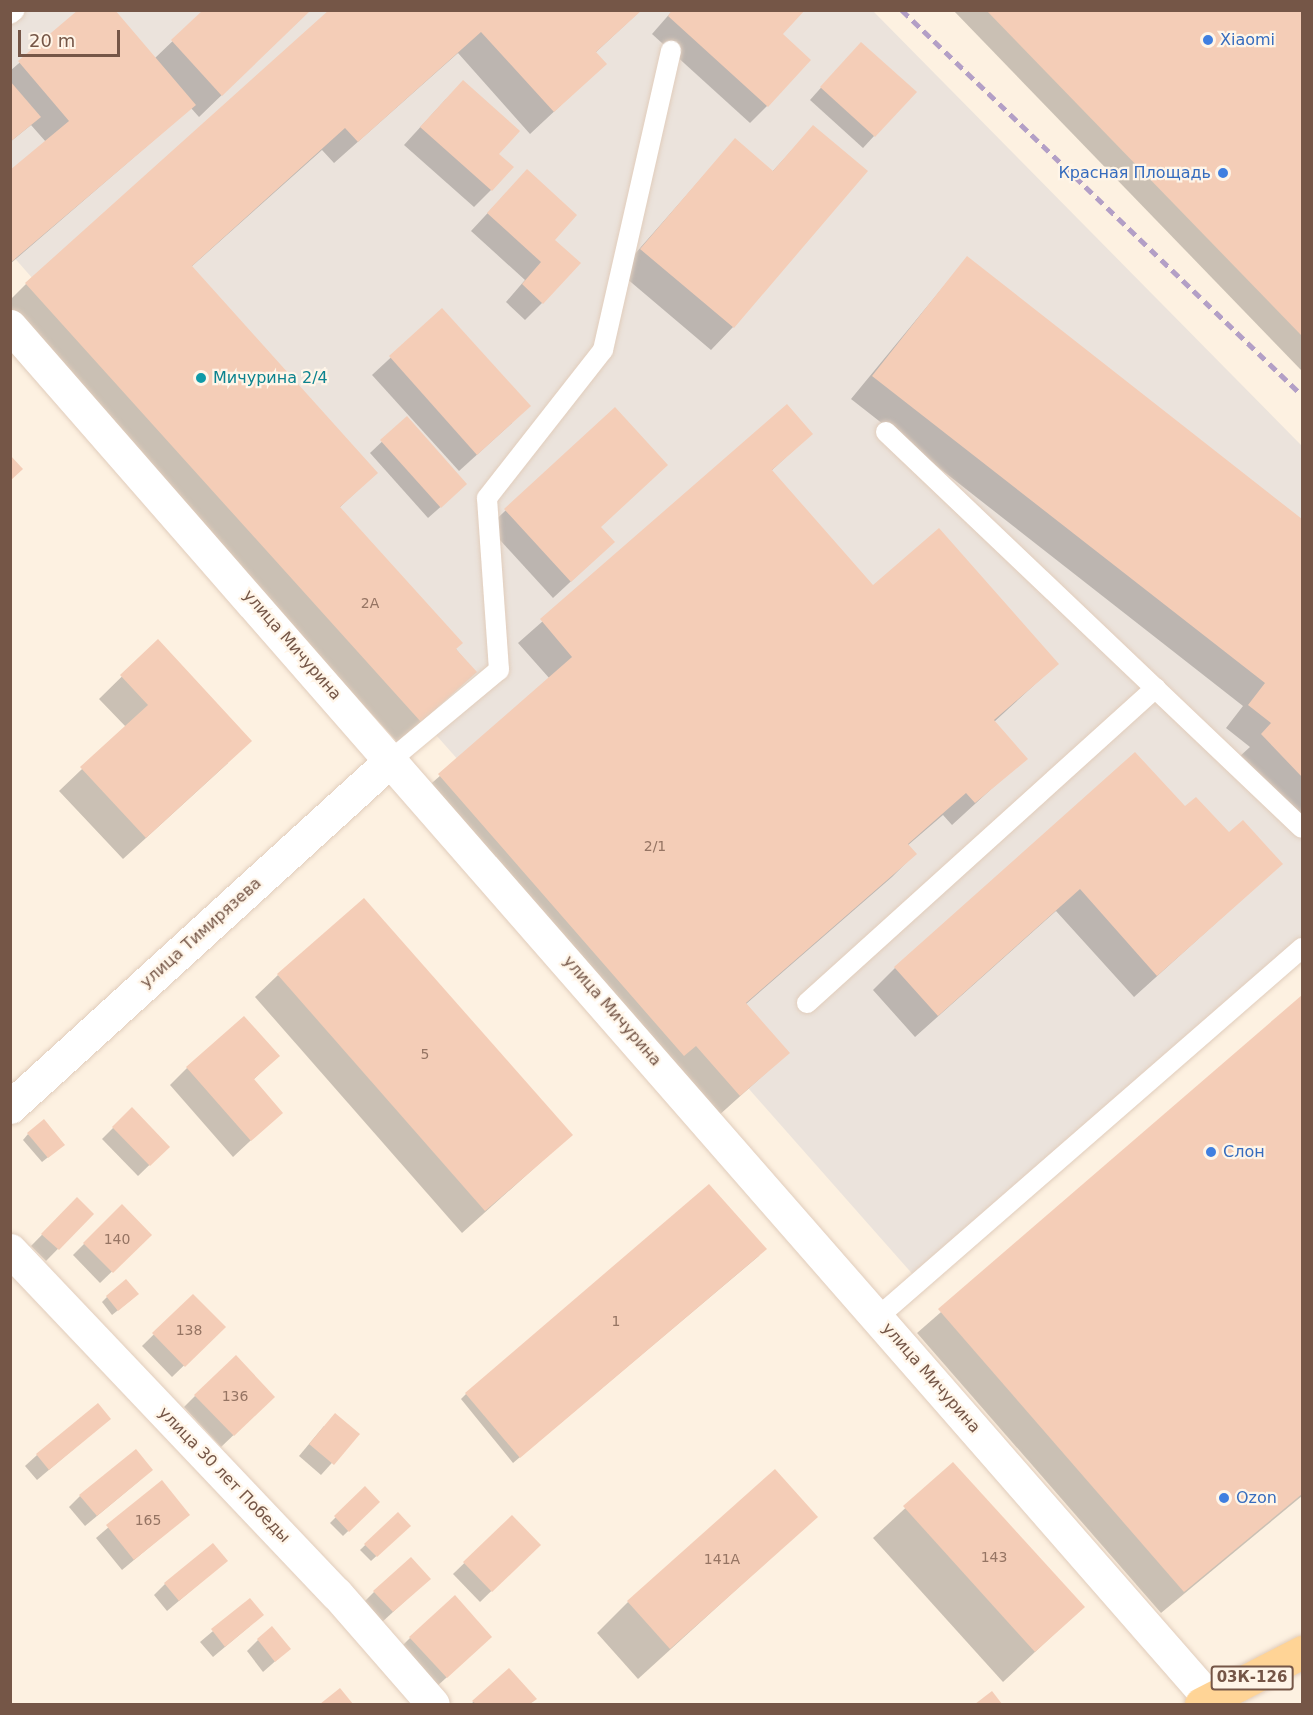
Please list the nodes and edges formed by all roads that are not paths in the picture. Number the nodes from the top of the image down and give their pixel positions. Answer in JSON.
{"nodes":[{"id":1,"x":15,"y":10,"type":"edge"},
{"id":2,"x":10,"y":14,"type":"edge"},
{"id":3,"x":671,"y":51,"type":"dead end"},
{"id":4,"x":10,"y":326,"type":"edge"},
{"id":5,"x":886,"y":432,"type":"dead end"},
{"id":6,"x":1156,"y":688,"type":"junction"},
{"id":7,"x":392,"y":759,"type":"junction"},
{"id":8,"x":1302,"y":828,"type":"edge"},
{"id":9,"x":1302,"y":948,"type":"edge"},
{"id":10,"x":807,"y":1003,"type":"dead end"},
{"id":11,"x":10,"y":1107,"type":"edge"},
{"id":12,"x":10,"y":1250,"type":"edge"},
{"id":13,"x":878,"y":1317,"type":"junction"},
{"id":14,"x":1302,"y":1652,"type":"edge"},
{"id":15,"x":1205,"y":1702,"type":"edge"},
{"id":16,"x":434,"y":1704,"type":"edge"}],
"edges":[{"from":1,"to":2,"type":"lane"},
{"from":3,"to":7,"type":"lane"},
{"from":4,"to":7,"type":"street","name":"улица Мичурина"},
{"from":5,"to":6,"type":"lane"},
{"from":6,"to":8,"type":"lane"},
{"from":6,"to":10,"type":"lane"},
{"from":7,"to":11,"type":"street","name":"улица Тимирязева"},
{"from":7,"to":13,"type":"street","name":"улица Мичурина"},
{"from":9,"to":13,"type":"lane"},
{"from":12,"to":16,"type":"street","name":"улица 30 лет Победы"},
{"from":13,"to":15,"type":"street","name":"улица Мичурина"},
{"from":14,"to":15,"type":"main road","number":"03К-126"}]}
